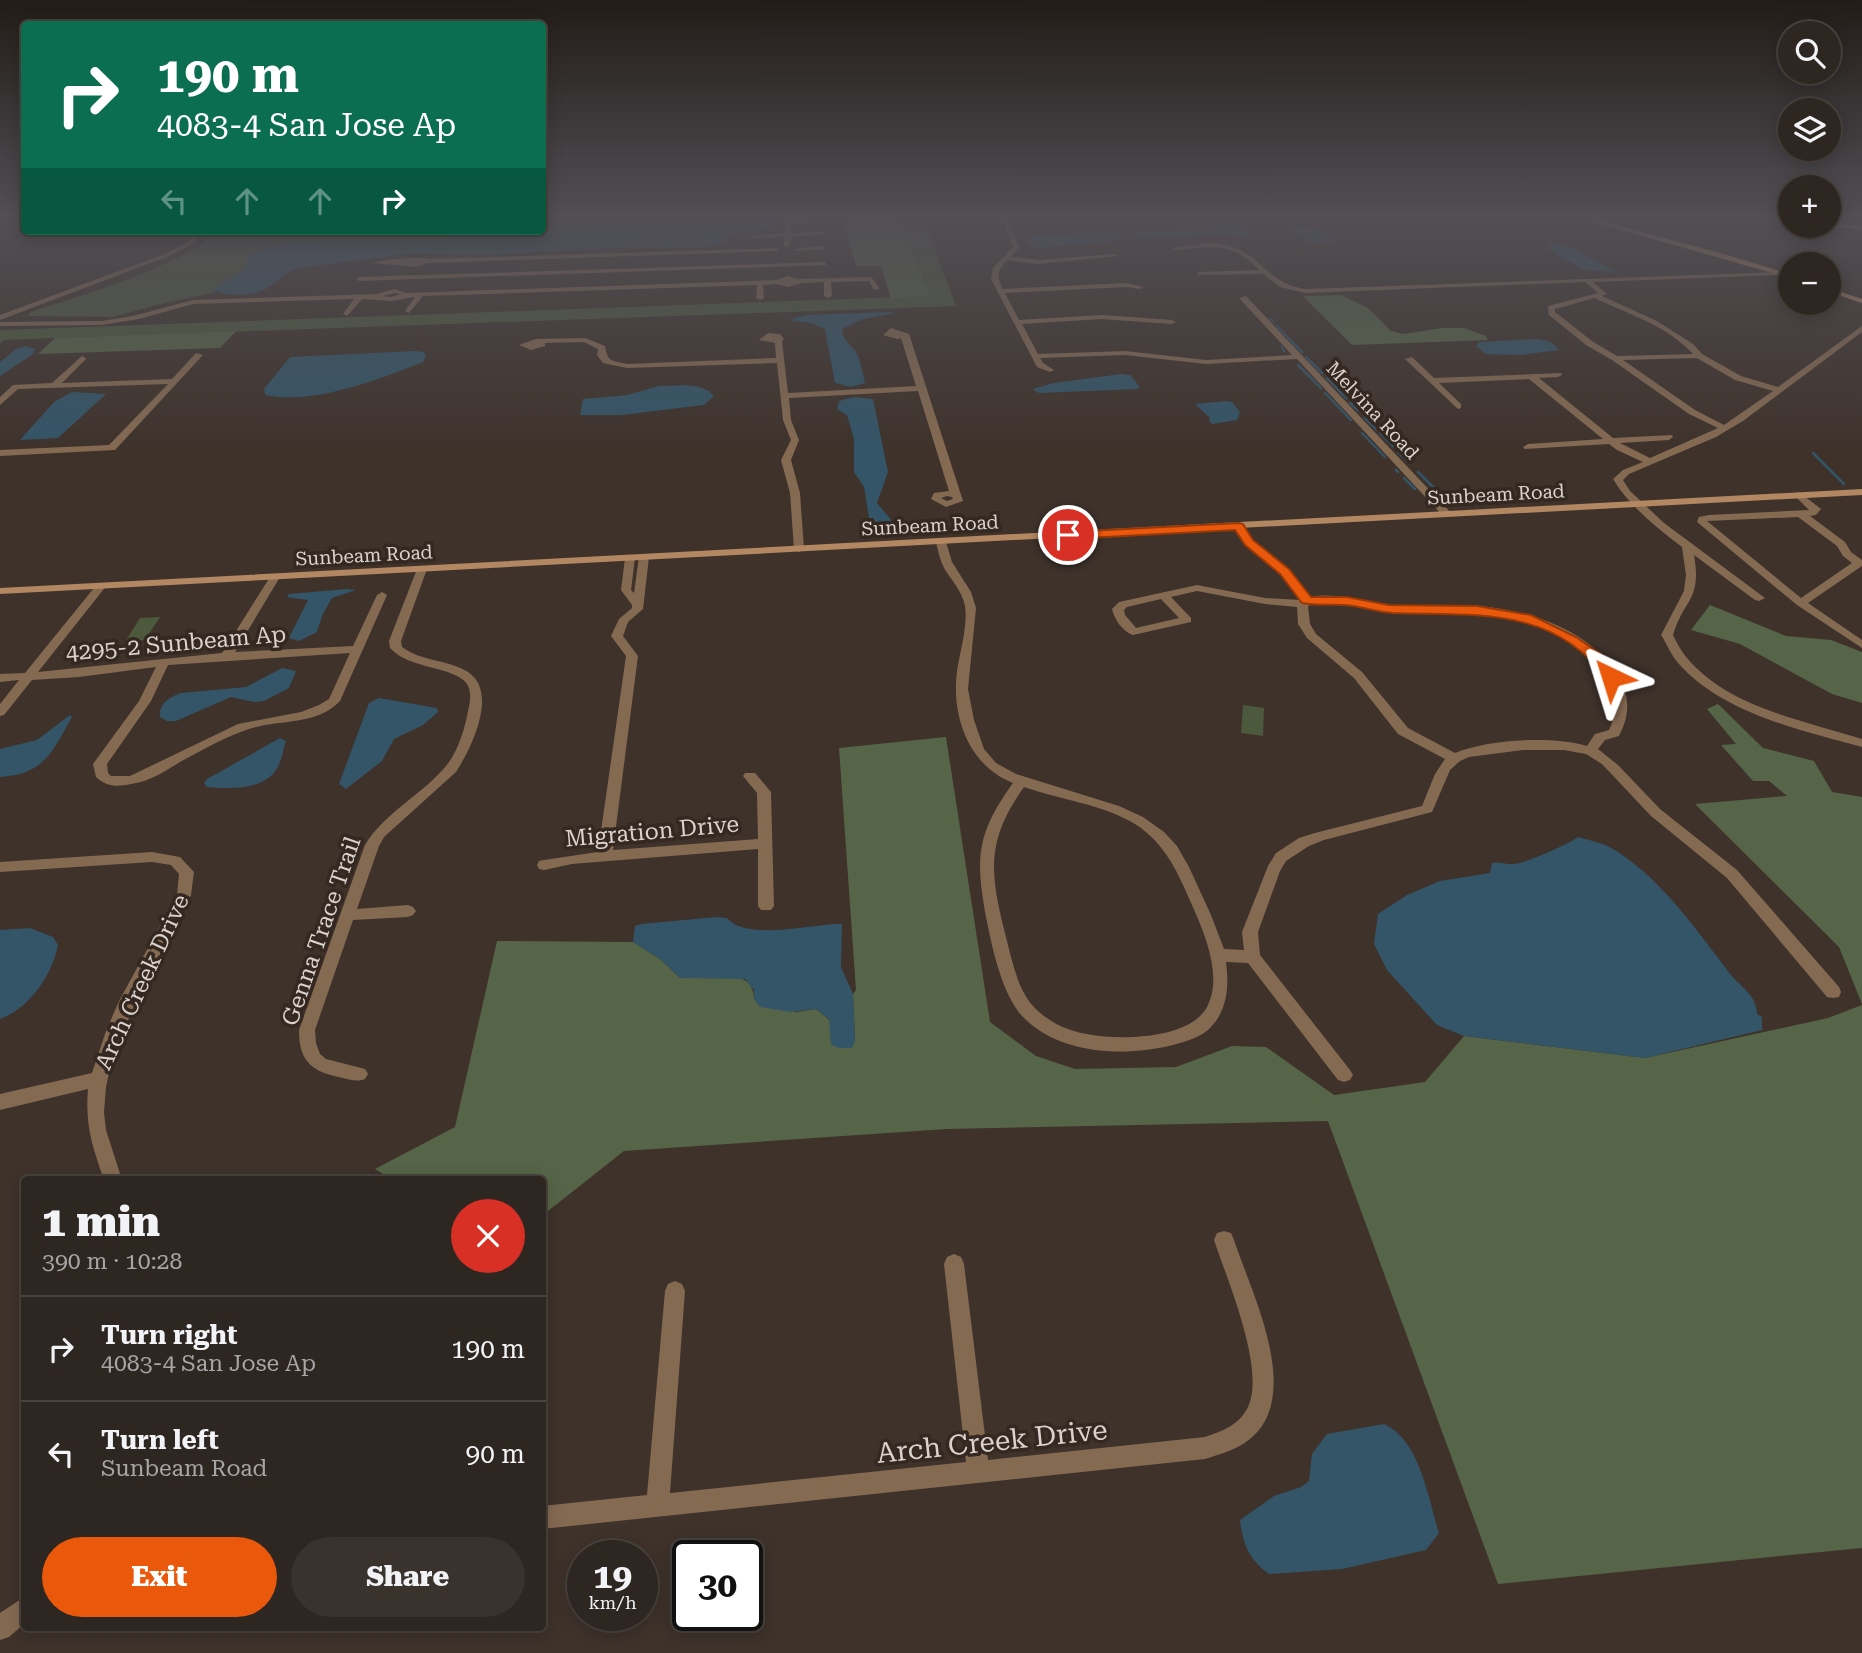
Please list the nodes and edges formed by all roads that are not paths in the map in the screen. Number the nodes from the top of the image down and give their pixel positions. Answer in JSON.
{"nodes":[{"id":1,"x":65,"y":295,"type":"edge"},
{"id":2,"x":404,"y":295,"type":"edge"},
{"id":3,"x":420,"y":295,"type":"edge"},
{"id":4,"x":468,"y":295,"type":"edge"},
{"id":5,"x":517,"y":295,"type":"edge"},
{"id":6,"x":566,"y":295,"type":"edge"},
{"id":7,"x":614,"y":295,"type":"edge"},
{"id":8,"x":1003,"y":295,"type":"edge"},
{"id":9,"x":360,"y":296,"type":"junction"},
{"id":10,"x":378,"y":296,"type":"joint"},
{"id":11,"x":1595,"y":296,"type":"joint"},
{"id":12,"x":312,"y":298,"type":"junction"},
{"id":13,"x":1243,"y":298,"type":"dead end"},
{"id":14,"x":269,"y":300,"type":"junction"},
{"id":15,"x":613,"y":300,"type":"dead end"},
{"id":16,"x":226,"y":301,"type":"junction"},
{"id":17,"x":563,"y":302,"type":"dead end"},
{"id":18,"x":513,"y":303,"type":"dead end"},
{"id":19,"x":463,"y":305,"type":"dead end"},
{"id":20,"x":301,"y":311,"type":"dead end"},
{"id":21,"x":409,"y":312,"type":"dead end"},
{"id":22,"x":257,"y":313,"type":"dead end"},
{"id":23,"x":213,"y":314,"type":"dead end"},
{"id":24,"x":347,"y":314,"type":"dead end"},
{"id":25,"x":0,"y":320,"type":"edge"},
{"id":26,"x":1017,"y":322,"type":"junction"},
{"id":27,"x":1172,"y":322,"type":"dead end"},
{"id":28,"x":1862,"y":328,"type":"edge"},
{"id":29,"x":904,"y":335,"type":"dead end"},
{"id":30,"x":778,"y":340,"type":"dead end"},
{"id":31,"x":540,"y":341,"type":"dead end"},
{"id":32,"x":199,"y":355,"type":"dead end"},
{"id":33,"x":1035,"y":356,"type":"junction"},
{"id":34,"x":1699,"y":356,"type":"junction"},
{"id":35,"x":82,"y":358,"type":"dead end"},
{"id":36,"x":1615,"y":358,"type":"junction"},
{"id":37,"x":1301,"y":359,"type":"junction"},
{"id":38,"x":1409,"y":359,"type":"dead end"},
{"id":39,"x":781,"y":360,"type":"junction"},
{"id":40,"x":1050,"y":370,"type":"dead end"},
{"id":41,"x":1558,"y":375,"type":"dead end"},
{"id":42,"x":1531,"y":376,"type":"junction"},
{"id":43,"x":175,"y":381,"type":"junction"},
{"id":44,"x":1431,"y":381,"type":"junction"},
{"id":45,"x":54,"y":386,"type":"junction"},
{"id":46,"x":920,"y":388,"type":"junction"},
{"id":47,"x":1779,"y":390,"type":"junction"},
{"id":48,"x":785,"y":396,"type":"junction"},
{"id":49,"x":0,"y":402,"type":"edge"},
{"id":50,"x":1458,"y":406,"type":"dead end"},
{"id":51,"x":1724,"y":428,"type":"junction"},
{"id":52,"x":1669,"y":437,"type":"dead end"},
{"id":53,"x":1613,"y":442,"type":"junction"},
{"id":54,"x":1528,"y":447,"type":"dead end"},
{"id":55,"x":0,"y":453,"type":"edge"},
{"id":56,"x":1651,"y":462,"type":"junction"},
{"id":57,"x":1862,"y":492,"type":"edge"},
{"id":58,"x":955,"y":494,"type":"dead end"},
{"id":59,"x":1799,"y":495,"type":"junction"},
{"id":60,"x":1637,"y":504,"type":"junction"},
{"id":61,"x":1801,"y":514,"type":"junction"},
{"id":62,"x":1448,"y":515,"type":"junction"},
{"id":63,"x":1241,"y":529,"type":"junction"},
{"id":64,"x":941,"y":542,"type":"junction"},
{"id":65,"x":1687,"y":544,"type":"junction"},
{"id":66,"x":799,"y":549,"type":"junction"},
{"id":67,"x":644,"y":557,"type":"junction"},
{"id":68,"x":631,"y":558,"type":"junction"},
{"id":69,"x":422,"y":569,"type":"junction"},
{"id":70,"x":275,"y":577,"type":"junction"},
{"id":71,"x":102,"y":585,"type":"junction"},
{"id":72,"x":0,"y":591,"type":"edge"},
{"id":73,"x":382,"y":595,"type":"dead end"},
{"id":74,"x":1163,"y":595,"type":"junction"},
{"id":75,"x":1759,"y":598,"type":"dead end"},
{"id":76,"x":1305,"y":602,"type":"junction"},
{"id":77,"x":1801,"y":603,"type":"junction"},
{"id":78,"x":637,"y":604,"type":"junction"},
{"id":79,"x":1862,"y":645,"type":"edge"},
{"id":80,"x":356,"y":649,"type":"junction"},
{"id":81,"x":226,"y":657,"type":"junction"},
{"id":82,"x":164,"y":661,"type":"junction"},
{"id":83,"x":29,"y":676,"type":"junction"},
{"id":84,"x":0,"y":678,"type":"edge"},
{"id":85,"x":0,"y":712,"type":"edge"},
{"id":86,"x":1862,"y":743,"type":"edge"},
{"id":87,"x":1590,"y":750,"type":"junction"},
{"id":88,"x":1454,"y":758,"type":"junction"},
{"id":89,"x":750,"y":776,"type":"dead end"},
{"id":90,"x":1021,"y":782,"type":"junction"},
{"id":91,"x":765,"y":843,"type":"junction"},
{"id":92,"x":606,"y":856,"type":"junction"},
{"id":93,"x":544,"y":865,"type":"dead end"},
{"id":94,"x":0,"y":867,"type":"edge"},
{"id":95,"x":766,"y":906,"type":"dead end"},
{"id":96,"x":408,"y":911,"type":"dead end"},
{"id":97,"x":348,"y":915,"type":"junction"},
{"id":98,"x":1218,"y":955,"type":"junction"},
{"id":99,"x":1252,"y":957,"type":"junction"},
{"id":100,"x":1833,"y":992,"type":"dead end"},
{"id":101,"x":359,"y":1074,"type":"dead end"},
{"id":102,"x":1344,"y":1075,"type":"dead end"},
{"id":103,"x":97,"y":1079,"type":"junction"},
{"id":104,"x":0,"y":1102,"type":"edge"},
{"id":105,"x":112,"y":1176,"type":"edge"},
{"id":106,"x":1224,"y":1240,"type":"dead end"},
{"id":107,"x":954,"y":1264,"type":"dead end"},
{"id":108,"x":676,"y":1291,"type":"dead end"},
{"id":109,"x":978,"y":1473,"type":"junction"},
{"id":110,"x":658,"y":1505,"type":"junction"},
{"id":111,"x":546,"y":1518,"type":"edge"},
{"id":112,"x":21,"y":1611,"type":"edge"},
{"id":113,"x":0,"y":1628,"type":"edge"}],
"edges":[{"from":1,"to":25,"type":"street"},
{"from":2,"to":10,"type":"street"},
{"from":3,"to":21,"type":"street"},
{"from":4,"to":19,"type":"street"},
{"from":5,"to":18,"type":"street"},
{"from":6,"to":17,"type":"street"},
{"from":7,"to":15,"type":"street"},
{"from":8,"to":26,"type":"street"},
{"from":9,"to":10,"type":"street"},
{"from":9,"to":12,"type":"street"},
{"from":9,"to":24,"type":"street"},
{"from":11,"to":34,"type":"street"},
{"from":11,"to":36,"type":"street"},
{"from":12,"to":14,"type":"street"},
{"from":12,"to":20,"type":"street"},
{"from":13,"to":37,"type":"street","name":"Melvina Road"},
{"from":14,"to":16,"type":"street"},
{"from":14,"to":22,"type":"street"},
{"from":16,"to":23,"type":"street"},
{"from":16,"to":25,"type":"street"},
{"from":26,"to":27,"type":"street"},
{"from":26,"to":33,"type":"street"},
{"from":28,"to":47,"type":"street"},
{"from":29,"to":46,"type":"street"},
{"from":30,"to":39,"type":"street"},
{"from":31,"to":39,"type":"street"},
{"from":32,"to":43,"type":"street"},
{"from":33,"to":37,"type":"street"},
{"from":33,"to":40,"type":"street"},
{"from":34,"to":36,"type":"street"},
{"from":34,"to":47,"type":"street"},
{"from":35,"to":45,"type":"street"},
{"from":36,"to":51,"type":"street"},
{"from":37,"to":62,"type":"street","name":"Melvina Road"},
{"from":38,"to":44,"type":"street"},
{"from":39,"to":48,"type":"street"},
{"from":41,"to":42,"type":"street"},
{"from":42,"to":44,"type":"street"},
{"from":42,"to":53,"type":"street"},
{"from":43,"to":45,"type":"street"},
{"from":43,"to":55,"type":"street"},
{"from":44,"to":50,"type":"street"},
{"from":45,"to":49,"type":"street"},
{"from":46,"to":48,"type":"street"},
{"from":46,"to":58,"type":"street"},
{"from":47,"to":51,"type":"street"},
{"from":48,"to":66,"type":"street"},
{"from":51,"to":56,"type":"street"},
{"from":52,"to":53,"type":"street"},
{"from":53,"to":54,"type":"street"},
{"from":53,"to":56,"type":"street"},
{"from":56,"to":60,"type":"street"},
{"from":57,"to":59,"type":"street","name":"Sunbeam Road"},
{"from":59,"to":60,"type":"street","name":"Sunbeam Road"},
{"from":59,"to":61,"type":"street"},
{"from":60,"to":62,"type":"street","name":"Sunbeam Road"},
{"from":60,"to":65,"type":"street"},
{"from":61,"to":77,"type":"street"},
{"from":61,"to":77,"type":"street"},
{"from":62,"to":63,"type":"street","name":"Sunbeam Road"},
{"from":63,"to":64,"type":"street","name":"Sunbeam Road"},
{"from":63,"to":76,"type":"street"},
{"from":64,"to":66,"type":"street","name":"Sunbeam Road"},
{"from":64,"to":90,"type":"street"},
{"from":65,"to":75,"type":"street"},
{"from":65,"to":86,"type":"street"},
{"from":66,"to":67,"type":"street","name":"Sunbeam Road"},
{"from":67,"to":68,"type":"street","name":"Sunbeam Road"},
{"from":67,"to":78,"type":"street"},
{"from":68,"to":69,"type":"street","name":"Sunbeam Road"},
{"from":68,"to":78,"type":"street"},
{"from":69,"to":70,"type":"street","name":"Sunbeam Road"},
{"from":69,"to":97,"type":"street","name":"Genna Trace Trail"},
{"from":70,"to":71,"type":"street","name":"Sunbeam Road"},
{"from":70,"to":81,"type":"street"},
{"from":71,"to":72,"type":"street","name":"Sunbeam Road"},
{"from":71,"to":83,"type":"street"},
{"from":73,"to":80,"type":"street"},
{"from":74,"to":74,"type":"street"},
{"from":74,"to":76,"type":"street"},
{"from":76,"to":87,"type":"street"},
{"from":76,"to":88,"type":"street"},
{"from":77,"to":79,"type":"street"},
{"from":78,"to":92,"type":"street"},
{"from":80,"to":81,"type":"street","name":"4295-2 Sunbeam Ap"},
{"from":80,"to":82,"type":"street"},
{"from":81,"to":82,"type":"street","name":"4295-2 Sunbeam Ap"},
{"from":82,"to":83,"type":"street","name":"4295-2 Sunbeam Ap"},
{"from":83,"to":84,"type":"street","name":"4295-2 Sunbeam Ap"},
{"from":83,"to":85,"type":"street"},
{"from":87,"to":88,"type":"street"},
{"from":87,"to":100,"type":"street"},
{"from":88,"to":99,"type":"street"},
{"from":89,"to":91,"type":"street"},
{"from":90,"to":98,"type":"street"},
{"from":90,"to":98,"type":"street"},
{"from":91,"to":92,"type":"street","name":"Migration Drive"},
{"from":91,"to":95,"type":"street"},
{"from":92,"to":93,"type":"street","name":"Migration Drive"},
{"from":94,"to":103,"type":"street","name":"Arch Creek Drive"},
{"from":96,"to":97,"type":"street"},
{"from":97,"to":101,"type":"street","name":"Genna Trace Trail"},
{"from":98,"to":99,"type":"street"},
{"from":99,"to":102,"type":"street"},
{"from":103,"to":104,"type":"street"},
{"from":103,"to":105,"type":"street","name":"Arch Creek Drive"},
{"from":106,"to":109,"type":"street","name":"Arch Creek Drive"},
{"from":107,"to":109,"type":"street"},
{"from":108,"to":110,"type":"street"},
{"from":109,"to":110,"type":"street","name":"Arch Creek Drive"},
{"from":110,"to":111,"type":"street","name":"Arch Creek Drive"},
{"from":112,"to":113,"type":"street"}]}
